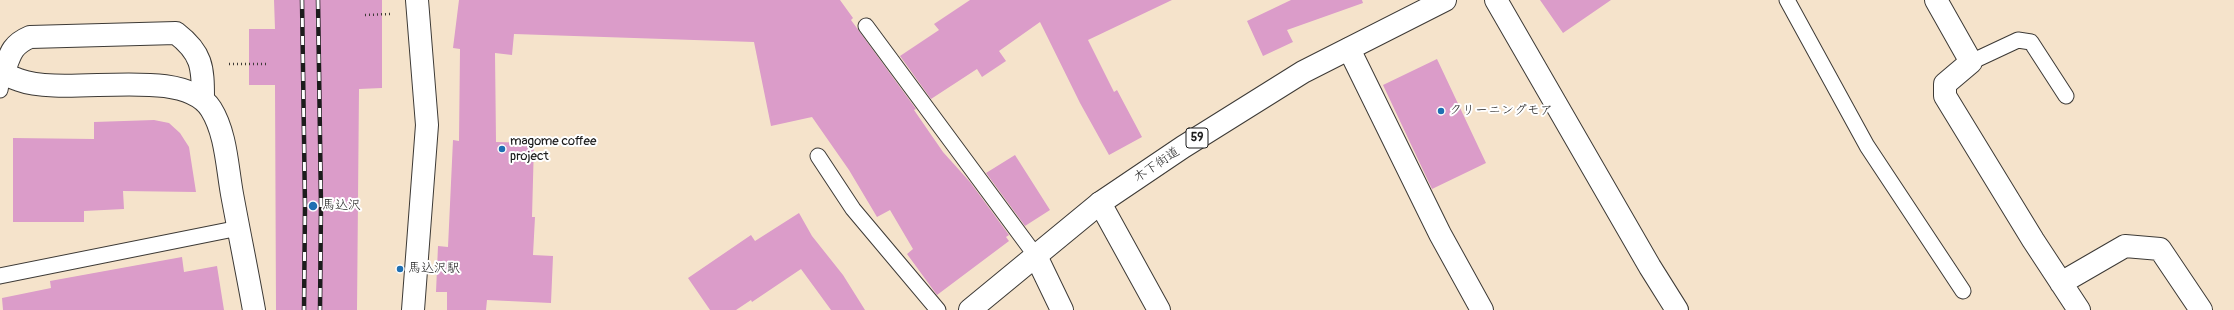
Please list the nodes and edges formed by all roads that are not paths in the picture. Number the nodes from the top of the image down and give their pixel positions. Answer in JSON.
{"nodes":[{"id":1,"x":417,"y":0,"type":"edge"},
{"id":2,"x":1445,"y":0,"type":"edge"},
{"id":3,"x":1496,"y":0,"type":"edge"},
{"id":4,"x":1787,"y":0,"type":"edge"},
{"id":5,"x":1936,"y":0,"type":"edge"},
{"id":6,"x":866,"y":26,"type":"dead end"},
{"id":7,"x":1349,"y":49,"type":"junction"},
{"id":8,"x":1971,"y":62,"type":"junction"},
{"id":9,"x":1,"y":78,"type":"edge"},
{"id":10,"x":2066,"y":96,"type":"dead end"},
{"id":11,"x":203,"y":98,"type":"junction"},
{"id":12,"x":818,"y":156,"type":"dead end"},
{"id":13,"x":1100,"y":203,"type":"junction"},
{"id":14,"x":239,"y":228,"type":"junction"},
{"id":15,"x":1036,"y":256,"type":"junction"},
{"id":16,"x":0,"y":276,"type":"edge"},
{"id":17,"x":2062,"y":284,"type":"junction"},
{"id":18,"x":1963,"y":291,"type":"dead end"},
{"id":19,"x":254,"y":310,"type":"edge"},
{"id":20,"x":413,"y":310,"type":"edge"},
{"id":21,"x":938,"y":310,"type":"edge"},
{"id":22,"x":970,"y":310,"type":"edge"},
{"id":23,"x":1062,"y":310,"type":"edge"},
{"id":24,"x":1159,"y":310,"type":"edge"},
{"id":25,"x":1482,"y":310,"type":"edge"},
{"id":26,"x":1677,"y":310,"type":"edge"},
{"id":27,"x":2079,"y":310,"type":"edge"},
{"id":28,"x":2200,"y":310,"type":"edge"}],
"edges":[{"from":1,"to":20,"type":"street"},
{"from":2,"to":7,"type":"street","name":"木下街道","number":"59"},
{"from":3,"to":26,"type":"street"},
{"from":4,"to":18,"type":"lane"},
{"from":5,"to":8,"type":"street"},
{"from":6,"to":15,"type":"lane"},
{"from":7,"to":13,"type":"street","name":"木下街道","number":"59"},
{"from":7,"to":25,"type":"street"},
{"from":8,"to":10,"type":"lane"},
{"from":8,"to":17,"type":"street"},
{"from":9,"to":11,"type":"street"},
{"from":9,"to":11,"type":"street"},
{"from":11,"to":14,"type":"street"},
{"from":12,"to":21,"type":"lane"},
{"from":13,"to":15,"type":"street","name":"木下街道","number":"59"},
{"from":13,"to":24,"type":"street"},
{"from":14,"to":16,"type":"lane"},
{"from":14,"to":19,"type":"street"},
{"from":15,"to":22,"type":"street","name":"木下街道","number":"59"},
{"from":15,"to":23,"type":"street"},
{"from":17,"to":27,"type":"street"},
{"from":17,"to":28,"type":"street"}]}
